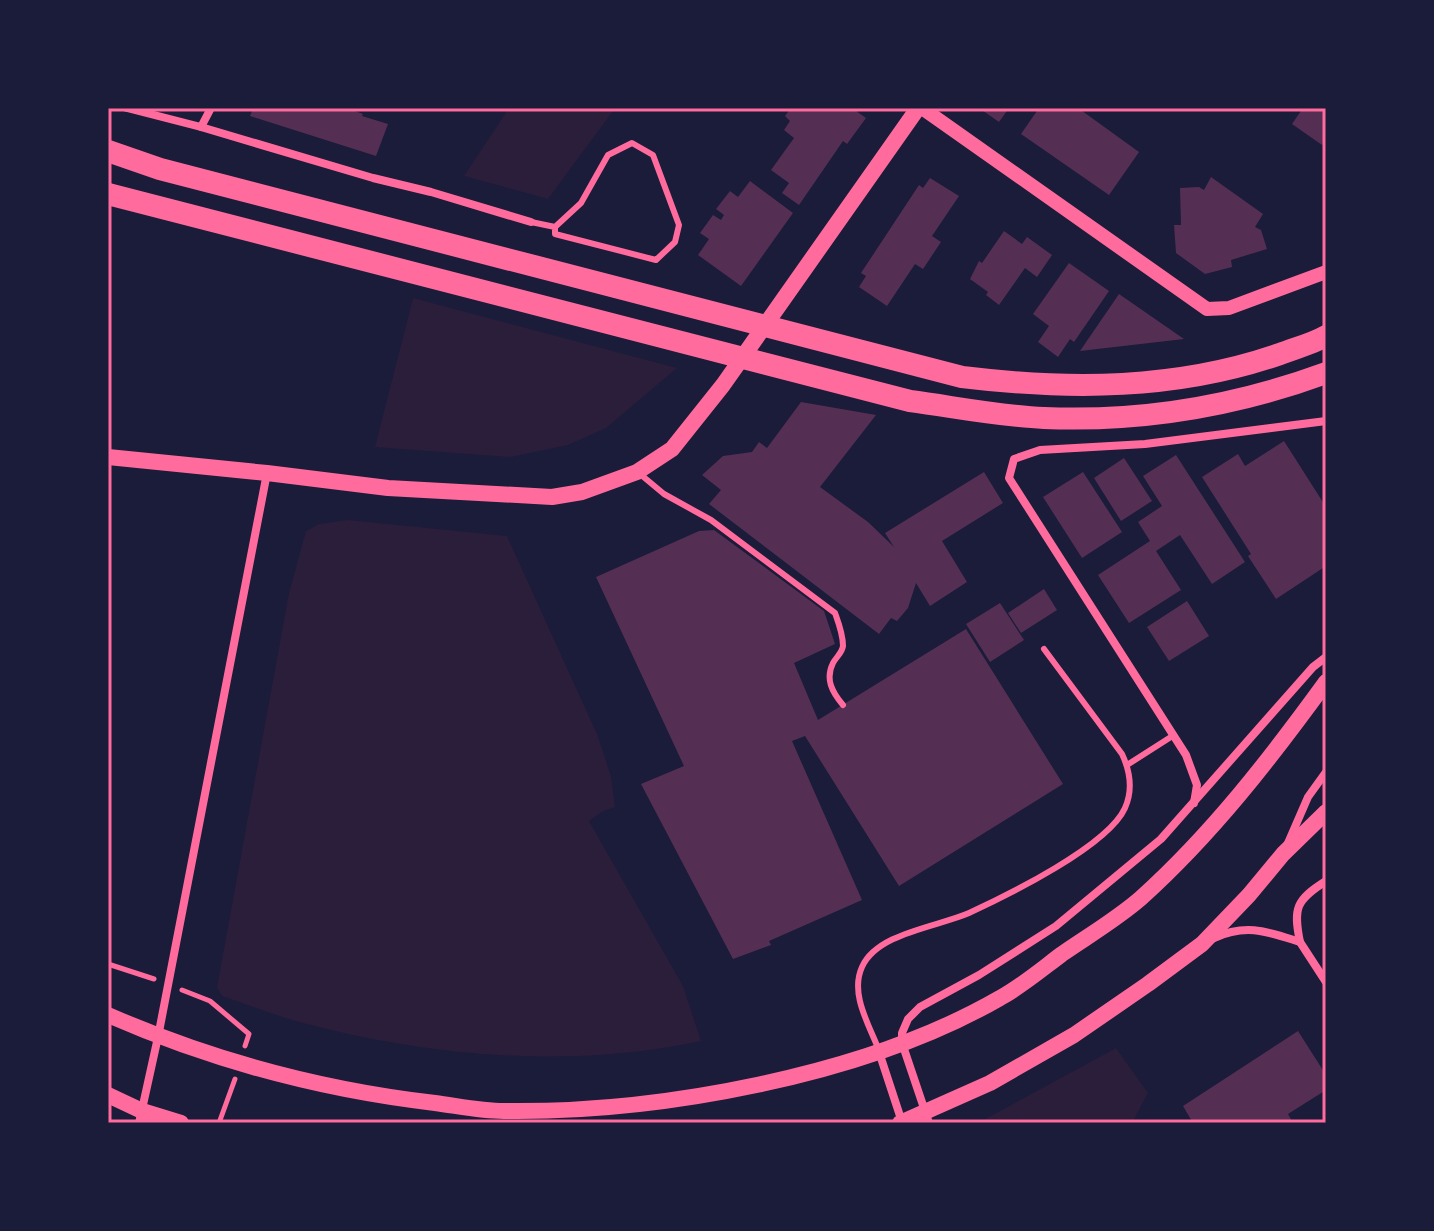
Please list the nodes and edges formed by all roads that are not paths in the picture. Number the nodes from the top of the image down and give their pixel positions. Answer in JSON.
{"nodes":[{"id":1,"x":127,"y":108,"type":"edge"},
{"id":2,"x":211,"y":108,"type":"edge"},
{"id":3,"x":920,"y":108,"type":"edge"},
{"id":4,"x":201,"y":127,"type":"junction"},
{"id":5,"x":108,"y":151,"type":"edge"},
{"id":6,"x":108,"y":194,"type":"edge"},
{"id":7,"x":531,"y":222,"type":"joint"},
{"id":8,"x":555,"y":227,"type":"junction"},
{"id":9,"x":1326,"y":272,"type":"edge"},
{"id":10,"x":1326,"y":336,"type":"edge"},
{"id":11,"x":1326,"y":373,"type":"edge"},
{"id":12,"x":1326,"y":423,"type":"edge"},
{"id":13,"x":108,"y":457,"type":"edge"},
{"id":14,"x":637,"y":472,"type":"junction"},
{"id":15,"x":267,"y":473,"type":"junction"},
{"id":16,"x":1044,"y":649,"type":"dead end"},
{"id":17,"x":1326,"y":657,"type":"edge"},
{"id":18,"x":1326,"y":682,"type":"edge"},
{"id":19,"x":843,"y":705,"type":"dead end"},
{"id":20,"x":1174,"y":735,"type":"junction"},
{"id":21,"x":1127,"y":765,"type":"junction"},
{"id":22,"x":1326,"y":772,"type":"edge"},
{"id":23,"x":1194,"y":803,"type":"junction"},
{"id":24,"x":1326,"y":812,"type":"edge"},
{"id":25,"x":1283,"y":854,"type":"junction"},
{"id":26,"x":1326,"y":881,"type":"edge"},
{"id":27,"x":1300,"y":942,"type":"junction"},
{"id":28,"x":1202,"y":944,"type":"junction"},
{"id":29,"x":1326,"y":982,"type":"edge"},
{"id":30,"x":108,"y":1015,"type":"edge"},
{"id":31,"x":158,"y":1037,"type":"junction"},
{"id":32,"x":902,"y":1043,"type":"junction"},
{"id":33,"x":879,"y":1052,"type":"junction"},
{"id":34,"x":108,"y":1095,"type":"edge"},
{"id":35,"x":140,"y":1117,"type":"edge"},
{"id":36,"x":928,"y":1118,"type":"edge"},
{"id":37,"x":181,"y":1123,"type":"edge"},
{"id":38,"x":902,"y":1123,"type":"edge"}],
"edges":[{"from":1,"to":4,"type":"street"},
{"from":2,"to":4,"type":"street"},
{"from":3,"to":9,"type":"street"},
{"from":3,"to":14,"type":"main road"},
{"from":4,"to":7,"type":"street"},
{"from":5,"to":10,"type":"highway"},
{"from":6,"to":11,"type":"highway"},
{"from":7,"to":8,"type":"lane"},
{"from":8,"to":8,"type":"lane"},
{"from":12,"to":20,"type":"street"},
{"from":13,"to":15,"type":"main road"},
{"from":14,"to":15,"type":"main road"},
{"from":14,"to":19,"type":"lane"},
{"from":15,"to":31,"type":"street"},
{"from":16,"to":21,"type":"lane"},
{"from":17,"to":23,"type":"street"},
{"from":18,"to":32,"type":"main road"},
{"from":20,"to":21,"type":"lane"},
{"from":20,"to":23,"type":"street"},
{"from":21,"to":33,"type":"lane"},
{"from":22,"to":25,"type":"street"},
{"from":23,"to":32,"type":"street"},
{"from":24,"to":25,"type":"main road"},
{"from":25,"to":28,"type":"main road"},
{"from":26,"to":27,"type":"street"},
{"from":27,"to":28,"type":"street"},
{"from":27,"to":29,"type":"street"},
{"from":28,"to":36,"type":"main road"},
{"from":30,"to":31,"type":"main road"},
{"from":31,"to":33,"type":"main road"},
{"from":31,"to":35,"type":"street"},
{"from":32,"to":33,"type":"main road"},
{"from":32,"to":36,"type":"street"},
{"from":33,"to":38,"type":"street"},
{"from":34,"to":35,"type":"main road"},
{"from":35,"to":37,"type":"main road"},
{"from":36,"to":38,"type":"main road"}]}
